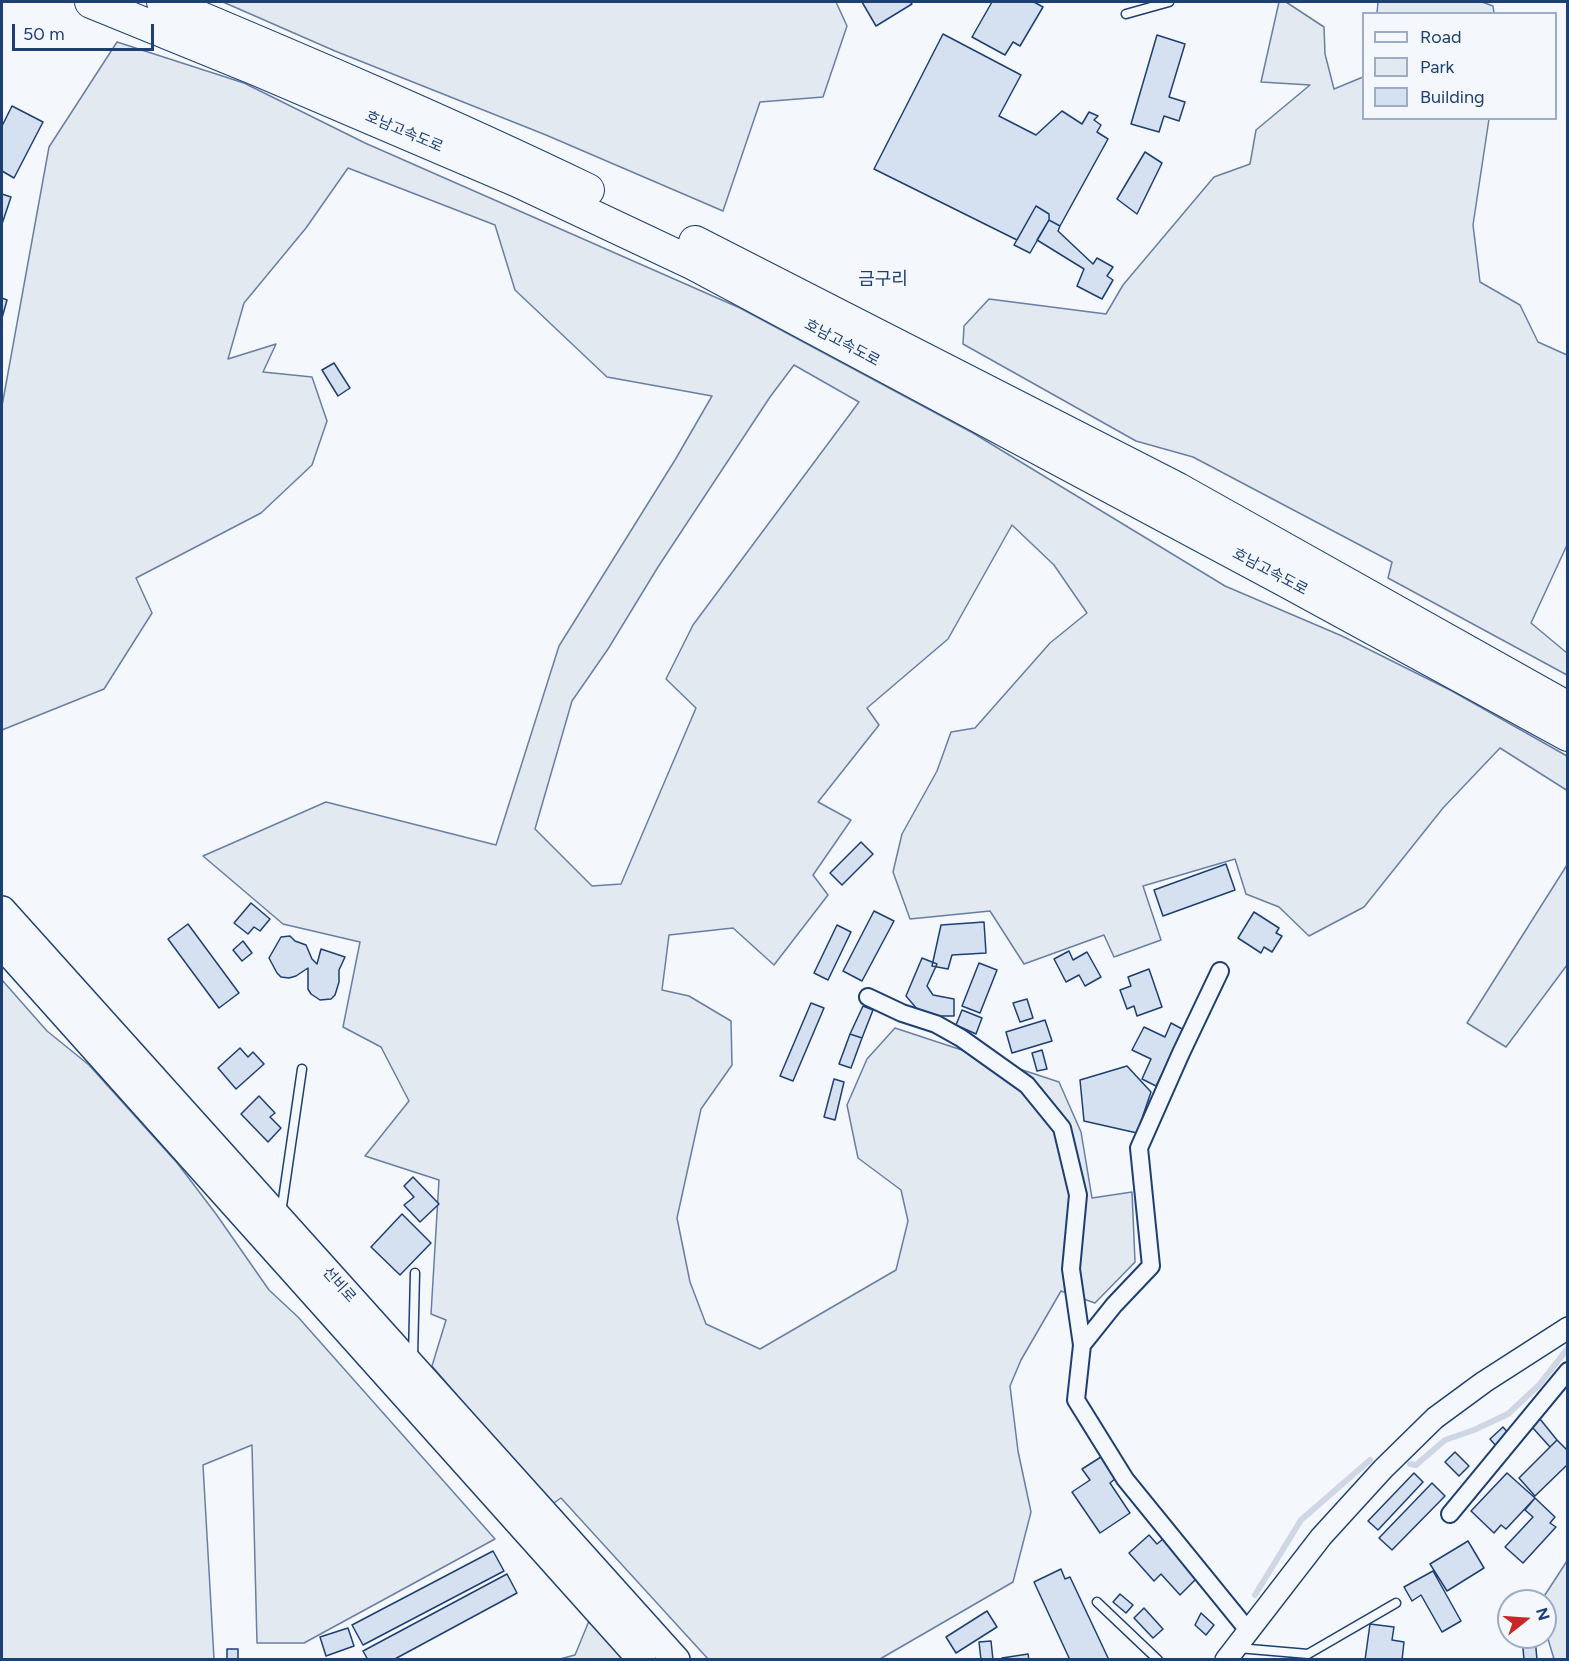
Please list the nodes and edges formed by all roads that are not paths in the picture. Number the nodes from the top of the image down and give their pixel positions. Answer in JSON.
{"nodes":[{"id":1,"x":91,"y":2,"type":"edge"},
{"id":2,"x":163,"y":2,"type":"edge"},
{"id":3,"x":1168,"y":2,"type":"edge"},
{"id":4,"x":1126,"y":14,"type":"dead end"},
{"id":5,"x":1568,"y":708,"type":"edge"},
{"id":6,"x":1568,"y":735,"type":"edge"},
{"id":7,"x":2,"y":910,"type":"edge"},
{"id":8,"x":2,"y":945,"type":"edge"},
{"id":9,"x":1220,"y":971,"type":"dead end"},
{"id":10,"x":868,"y":997,"type":"dead end"},
{"id":11,"x":302,"y":1069,"type":"dead end"},
{"id":12,"x":280,"y":1219,"type":"junction"},
{"id":13,"x":415,"y":1273,"type":"dead end"},
{"id":14,"x":1568,"y":1329,"type":"edge"},
{"id":15,"x":1082,"y":1344,"type":"junction"},
{"id":16,"x":412,"y":1366,"type":"junction"},
{"id":17,"x":1568,"y":1371,"type":"edge"},
{"id":18,"x":1450,"y":1514,"type":"dead end"},
{"id":19,"x":1097,"y":1602,"type":"dead end"},
{"id":20,"x":1396,"y":1603,"type":"dead end"},
{"id":21,"x":1248,"y":1629,"type":"junction"},
{"id":22,"x":1230,"y":1654,"type":"edge"},
{"id":23,"x":642,"y":1659,"type":"edge"},
{"id":24,"x":676,"y":1659,"type":"edge"},
{"id":25,"x":1158,"y":1659,"type":"edge"}],
"edges":[{"from":1,"to":6,"type":"highway","name":"호남고속도로"},
{"from":2,"to":5,"type":"highway","name":"호남고속도로"},
{"from":3,"to":4,"type":"lane"},
{"from":7,"to":12,"type":"main road","name":"선비로"},
{"from":8,"to":23,"type":"main road","name":"선비로"},
{"from":9,"to":15,"type":"street"},
{"from":10,"to":15,"type":"street"},
{"from":11,"to":12,"type":"lane"},
{"from":12,"to":16,"type":"main road","name":"선비로"},
{"from":13,"to":16,"type":"lane"},
{"from":14,"to":21,"type":"street"},
{"from":15,"to":21,"type":"street"},
{"from":16,"to":24,"type":"main road","name":"선비로"},
{"from":17,"to":18,"type":"street"},
{"from":19,"to":25,"type":"lane"},
{"from":20,"to":22,"type":"lane"},
{"from":21,"to":22,"type":"street"}]}
